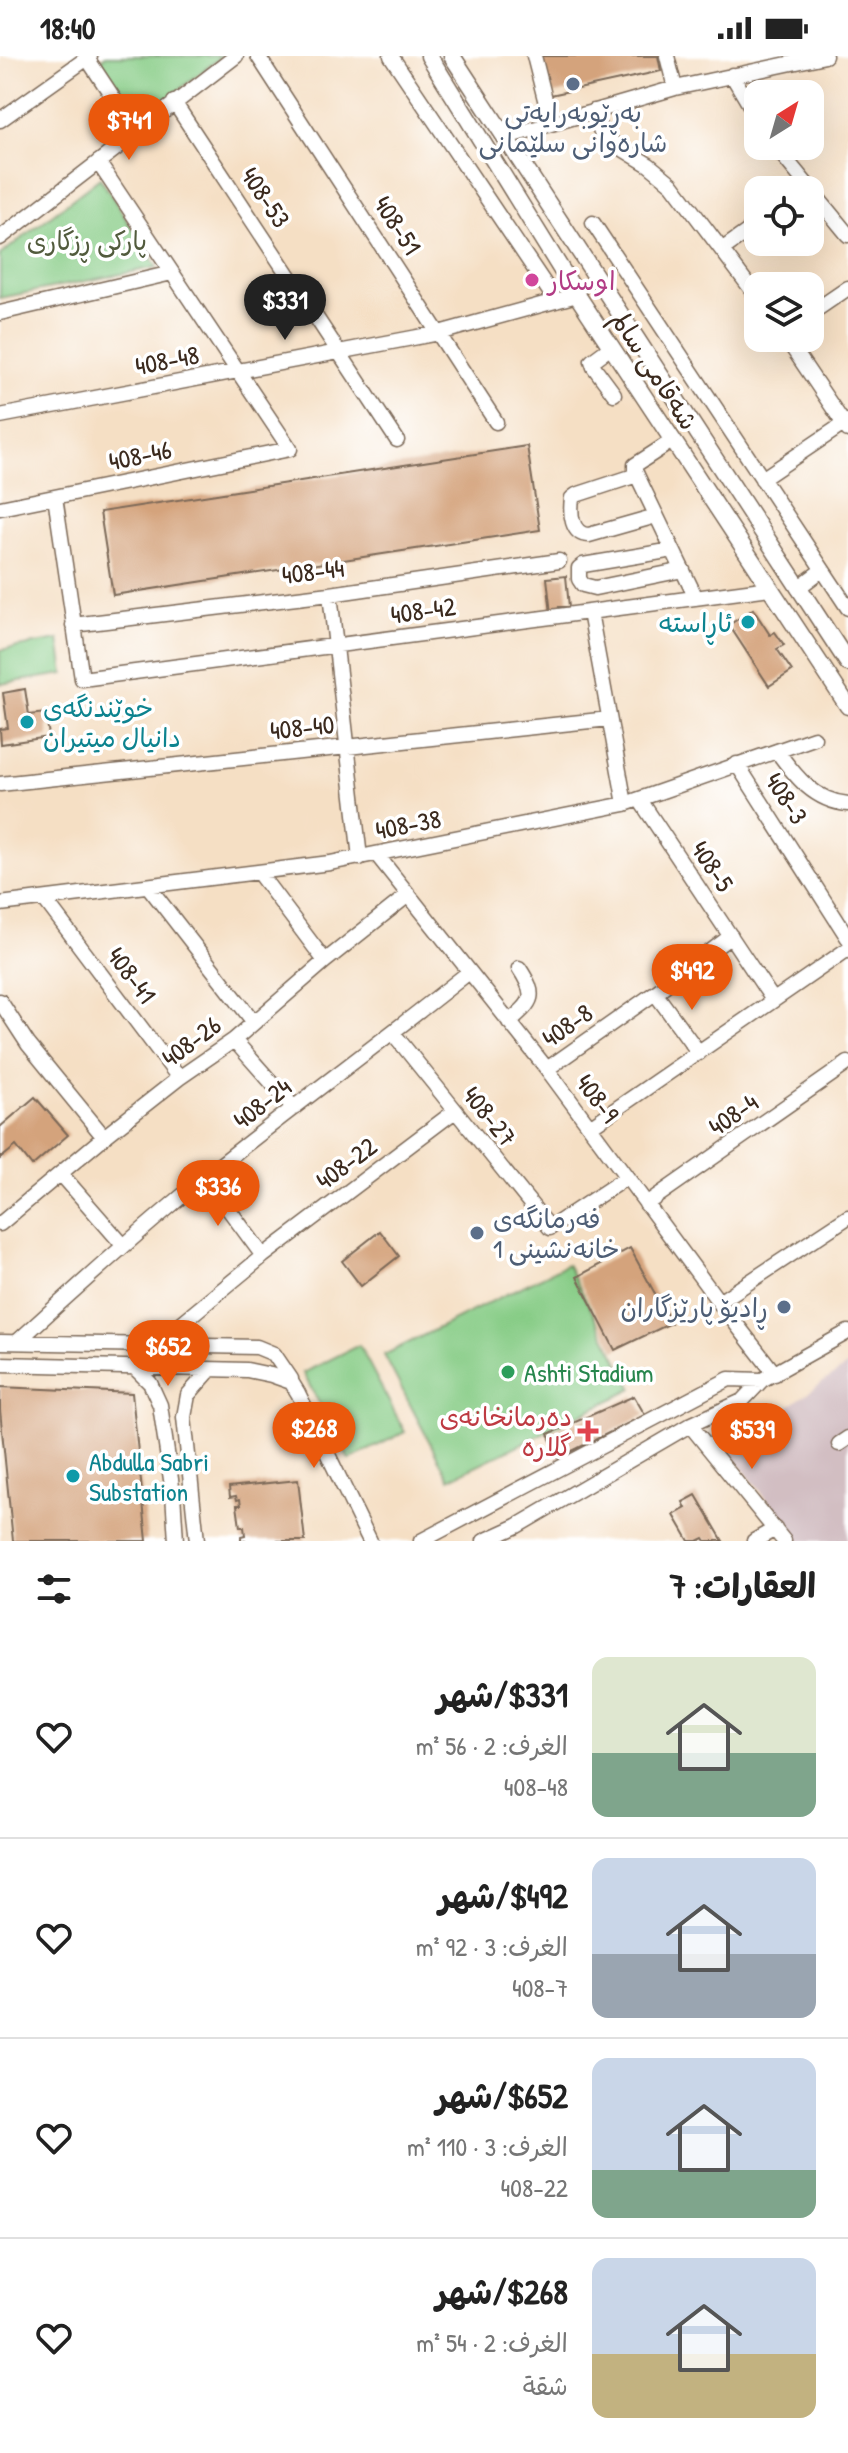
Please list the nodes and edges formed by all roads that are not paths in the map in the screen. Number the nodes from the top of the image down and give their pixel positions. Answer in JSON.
{"nodes":[{"id":1,"x":236,"y":56,"type":"edge"},
{"id":2,"x":258,"y":56,"type":"edge"},
{"id":3,"x":391,"y":56,"type":"edge"},
{"id":4,"x":429,"y":56,"type":"edge"},
{"id":5,"x":452,"y":56,"type":"edge"},
{"id":6,"x":534,"y":56,"type":"edge"},
{"id":7,"x":667,"y":56,"type":"edge"},
{"id":8,"x":88,"y":57,"type":"edge"},
{"id":9,"x":818,"y":57,"type":"edge"},
{"id":10,"x":732,"y":75,"type":"junction"},
{"id":11,"x":675,"y":88,"type":"junction"},
{"id":12,"x":744,"y":95,"type":"edge"},
{"id":13,"x":174,"y":102,"type":"junction"},
{"id":14,"x":593,"y":111,"type":"junction"},
{"id":15,"x":0,"y":120,"type":"edge"},
{"id":16,"x":551,"y":123,"type":"junction"},
{"id":17,"x":136,"y":132,"type":"junction"},
{"id":18,"x":506,"y":137,"type":"junction"},
{"id":19,"x":98,"y":162,"type":"junction"},
{"id":20,"x":824,"y":209,"type":"edge"},
{"id":21,"x":593,"y":223,"type":"dead end"},
{"id":22,"x":744,"y":234,"type":"edge"},
{"id":23,"x":848,"y":235,"type":"edge"},
{"id":24,"x":0,"y":238,"type":"edge"},
{"id":25,"x":723,"y":249,"type":"junction"},
{"id":26,"x":172,"y":273,"type":"junction"},
{"id":27,"x":744,"y":278,"type":"edge"},
{"id":28,"x":848,"y":288,"type":"edge"},
{"id":29,"x":577,"y":295,"type":"junction"},
{"id":30,"x":556,"y":301,"type":"junction"},
{"id":31,"x":824,"y":304,"type":"edge"},
{"id":32,"x":0,"y":313,"type":"edge"},
{"id":33,"x":439,"y":333,"type":"junction"},
{"id":34,"x":611,"y":347,"type":"junction"},
{"id":35,"x":340,"y":351,"type":"junction"},
{"id":36,"x":796,"y":352,"type":"edge"},
{"id":37,"x":238,"y":371,"type":"junction"},
{"id":38,"x":614,"y":394,"type":"dead end"},
{"id":39,"x":0,"y":416,"type":"edge"},
{"id":40,"x":496,"y":422,"type":"dead end"},
{"id":41,"x":847,"y":425,"type":"edge"},
{"id":42,"x":397,"y":440,"type":"dead end"},
{"id":43,"x":672,"y":441,"type":"junction"},
{"id":44,"x":637,"y":475,"type":"junction"},
{"id":45,"x":762,"y":479,"type":"junction"},
{"id":46,"x":55,"y":497,"type":"junction"},
{"id":47,"x":0,"y":508,"type":"edge"},
{"id":48,"x":656,"y":516,"type":"junction"},
{"id":49,"x":673,"y":550,"type":"junction"},
{"id":50,"x":559,"y":561,"type":"dead end"},
{"id":51,"x":683,"y":570,"type":"junction"},
{"id":52,"x":822,"y":570,"type":"junction"},
{"id":53,"x":770,"y":588,"type":"junction"},
{"id":54,"x":798,"y":588,"type":"junction"},
{"id":55,"x":330,"y":594,"type":"junction"},
{"id":56,"x":696,"y":598,"type":"junction"},
{"id":57,"x":848,"y":608,"type":"edge"},
{"id":58,"x":590,"y":612,"type":"junction"},
{"id":59,"x":73,"y":625,"type":"junction"},
{"id":60,"x":335,"y":646,"type":"junction"},
{"id":61,"x":848,"y":663,"type":"edge"},
{"id":62,"x":848,"y":706,"type":"edge"},
{"id":63,"x":609,"y":719,"type":"junction"},
{"id":64,"x":814,"y":738,"type":"dead end"},
{"id":65,"x":348,"y":747,"type":"junction"},
{"id":66,"x":777,"y":751,"type":"junction"},
{"id":67,"x":737,"y":764,"type":"junction"},
{"id":68,"x":0,"y":784,"type":"edge"},
{"id":69,"x":640,"y":800,"type":"junction"},
{"id":70,"x":625,"y":804,"type":"junction"},
{"id":71,"x":848,"y":804,"type":"edge"},
{"id":72,"x":377,"y":855,"type":"junction"},
{"id":73,"x":360,"y":858,"type":"junction"},
{"id":74,"x":258,"y":872,"type":"junction"},
{"id":75,"x":148,"y":886,"type":"junction"},
{"id":76,"x":408,"y":895,"type":"junction"},
{"id":77,"x":45,"y":900,"type":"junction"},
{"id":78,"x":0,"y":904,"type":"edge"},
{"id":79,"x":731,"y":936,"type":"junction"},
{"id":80,"x":848,"y":938,"type":"edge"},
{"id":81,"x":848,"y":949,"type":"edge"},
{"id":82,"x":325,"y":961,"type":"junction"},
{"id":83,"x":519,"y":968,"type":"dead end"},
{"id":84,"x":469,"y":972,"type":"junction"},
{"id":85,"x":655,"y":993,"type":"junction"},
{"id":86,"x":773,"y":1000,"type":"junction"},
{"id":87,"x":0,"y":1001,"type":"edge"},
{"id":88,"x":253,"y":1021,"type":"junction"},
{"id":89,"x":509,"y":1022,"type":"junction"},
{"id":90,"x":393,"y":1033,"type":"junction"},
{"id":91,"x":234,"y":1040,"type":"junction"},
{"id":92,"x":699,"y":1053,"type":"junction"},
{"id":93,"x":848,"y":1063,"type":"edge"},
{"id":94,"x":547,"y":1069,"type":"junction"},
{"id":95,"x":179,"y":1078,"type":"junction"},
{"id":96,"x":294,"y":1108,"type":"junction"},
{"id":97,"x":455,"y":1111,"type":"junction"},
{"id":98,"x":590,"y":1127,"type":"junction"},
{"id":99,"x":104,"y":1137,"type":"junction"},
{"id":100,"x":61,"y":1174,"type":"junction"},
{"id":101,"x":205,"y":1177,"type":"junction"},
{"id":102,"x":627,"y":1177,"type":"junction"},
{"id":103,"x":646,"y":1204,"type":"junction"},
{"id":104,"x":848,"y":1217,"type":"edge"},
{"id":105,"x":0,"y":1224,"type":"edge"},
{"id":106,"x":123,"y":1245,"type":"junction"},
{"id":107,"x":263,"y":1256,"type":"junction"},
{"id":108,"x":719,"y":1302,"type":"junction"},
{"id":109,"x":848,"y":1332,"type":"edge"},
{"id":110,"x":0,"y":1342,"type":"edge"},
{"id":111,"x":17,"y":1342,"type":"junction"},
{"id":112,"x":155,"y":1345,"type":"junction"},
{"id":113,"x":257,"y":1347,"type":"junction"},
{"id":114,"x":0,"y":1364,"type":"edge"},
{"id":115,"x":136,"y":1369,"type":"junction"},
{"id":116,"x":210,"y":1370,"type":"junction"},
{"id":117,"x":247,"y":1370,"type":"junction"},
{"id":118,"x":769,"y":1377,"type":"junction"},
{"id":119,"x":290,"y":1380,"type":"junction"},
{"id":120,"x":690,"y":1425,"type":"junction"},
{"id":121,"x":517,"y":1526,"type":"junction"},
{"id":122,"x":197,"y":1535,"type":"edge"},
{"id":123,"x":779,"y":1535,"type":"edge"},
{"id":124,"x":176,"y":1536,"type":"edge"},
{"id":125,"x":370,"y":1541,"type":"edge"},
{"id":126,"x":421,"y":1541,"type":"edge"},
{"id":127,"x":484,"y":1541,"type":"edge"},
{"id":128,"x":526,"y":1541,"type":"edge"},
{"id":129,"x":754,"y":1541,"type":"edge"}],
"edges":[{"from":1,"to":13,"type":"street"},
{"from":2,"to":33,"type":"street","name":"408-51"},
{"from":3,"to":30,"type":"street"},
{"from":4,"to":29,"type":"main road","name":"شەقامی سالم"},
{"from":5,"to":18,"type":"main road","name":"شەقامی سالم"},
{"from":6,"to":16,"type":"street"},
{"from":7,"to":11,"type":"street"},
{"from":8,"to":15,"type":"street"},
{"from":8,"to":17,"type":"street"},
{"from":9,"to":10,"type":"street"},
{"from":10,"to":11,"type":"street"},
{"from":10,"to":12,"type":"street"},
{"from":11,"to":14,"type":"street"},
{"from":13,"to":17,"type":"street"},
{"from":13,"to":35,"type":"street","name":"408-53"},
{"from":14,"to":16,"type":"street"},
{"from":14,"to":25,"type":"street"},
{"from":16,"to":18,"type":"street"},
{"from":17,"to":19,"type":"street"},
{"from":18,"to":54,"type":"main road","name":"شەقامی سالم"},
{"from":19,"to":24,"type":"street"},
{"from":19,"to":26,"type":"street"},
{"from":20,"to":23,"type":"street"},
{"from":21,"to":45,"type":"street"},
{"from":22,"to":25,"type":"street"},
{"from":25,"to":27,"type":"street"},
{"from":26,"to":32,"type":"street"},
{"from":26,"to":37,"type":"street"},
{"from":28,"to":31,"type":"street"},
{"from":29,"to":30,"type":"street","name":"408-48"},
{"from":29,"to":34,"type":"main road","name":"شەقامی سالم"},
{"from":30,"to":33,"type":"street","name":"408-48"},
{"from":33,"to":35,"type":"street","name":"408-48"},
{"from":33,"to":40,"type":"street","name":"408-51"},
{"from":34,"to":38,"type":"street"},
{"from":34,"to":43,"type":"main road","name":"شەقامی سالم"},
{"from":35,"to":37,"type":"street","name":"408-48"},
{"from":35,"to":42,"type":"street","name":"408-53"},
{"from":36,"to":41,"type":"street"},
{"from":37,"to":39,"type":"street","name":"408-48"},
{"from":37,"to":46,"type":"street","name":"408-46"},
{"from":41,"to":45,"type":"street"},
{"from":43,"to":44,"type":"street"},
{"from":43,"to":53,"type":"main road","name":"شەقامی سالم"},
{"from":44,"to":48,"type":"street"},
{"from":44,"to":48,"type":"street"},
{"from":45,"to":52,"type":"street"},
{"from":46,"to":47,"type":"street","name":"408-46"},
{"from":46,"to":59,"type":"street"},
{"from":48,"to":49,"type":"street"},
{"from":49,"to":51,"type":"street"},
{"from":49,"to":51,"type":"street"},
{"from":50,"to":55,"type":"street","name":"408-44"},
{"from":51,"to":56,"type":"street"},
{"from":52,"to":54,"type":"street"},
{"from":52,"to":57,"type":"street"},
{"from":53,"to":56,"type":"street","name":"408-42"},
{"from":53,"to":62,"type":"main road","name":"شەقامی سالم"},
{"from":54,"to":61,"type":"main road","name":"شەقامی سالم"},
{"from":55,"to":59,"type":"street","name":"408-44"},
{"from":55,"to":60,"type":"street"},
{"from":56,"to":58,"type":"street","name":"408-42"},
{"from":58,"to":60,"type":"street","name":"408-42"},
{"from":58,"to":63,"type":"street"},
{"from":59,"to":60,"type":"street","name":"408-42"},
{"from":60,"to":65,"type":"street"},
{"from":63,"to":65,"type":"street","name":"408-40"},
{"from":63,"to":70,"type":"street"},
{"from":64,"to":66,"type":"street","name":"408-38"},
{"from":65,"to":68,"type":"street","name":"408-40"},
{"from":65,"to":73,"type":"street"},
{"from":66,"to":67,"type":"street","name":"408-38"},
{"from":66,"to":71,"type":"street"},
{"from":67,"to":69,"type":"street","name":"408-38"},
{"from":67,"to":80,"type":"street","name":"408-3"},
{"from":69,"to":70,"type":"street","name":"408-38"},
{"from":69,"to":79,"type":"street","name":"408-5"},
{"from":70,"to":72,"type":"street","name":"408-38"},
{"from":72,"to":73,"type":"street","name":"408-38"},
{"from":72,"to":76,"type":"street","name":"408-9"},
{"from":73,"to":74,"type":"street","name":"408-38"},
{"from":74,"to":75,"type":"street","name":"408-38"},
{"from":74,"to":82,"type":"street"},
{"from":75,"to":77,"type":"street","name":"408-38"},
{"from":75,"to":88,"type":"street"},
{"from":76,"to":82,"type":"street","name":"408-26"},
{"from":76,"to":84,"type":"street","name":"408-9"},
{"from":77,"to":78,"type":"street","name":"408-38"},
{"from":77,"to":95,"type":"street","name":"408-41"},
{"from":79,"to":85,"type":"street","name":"408-8"},
{"from":79,"to":86,"type":"street","name":"408-5"},
{"from":81,"to":86,"type":"street"},
{"from":82,"to":88,"type":"street","name":"408-26"},
{"from":83,"to":89,"type":"street"},
{"from":84,"to":89,"type":"street","name":"408-9"},
{"from":84,"to":90,"type":"street","name":"408-24"},
{"from":85,"to":92,"type":"street"},
{"from":85,"to":94,"type":"street","name":"408-8"},
{"from":86,"to":92,"type":"street"},
{"from":87,"to":99,"type":"street"},
{"from":88,"to":91,"type":"street","name":"408-26"},
{"from":89,"to":94,"type":"street","name":"408-9"},
{"from":90,"to":96,"type":"street","name":"408-24"},
{"from":90,"to":97,"type":"street","name":"408-27"},
{"from":91,"to":95,"type":"street","name":"408-26"},
{"from":91,"to":96,"type":"street"},
{"from":92,"to":98,"type":"street"},
{"from":93,"to":103,"type":"street","name":"408-4"},
{"from":94,"to":98,"type":"street","name":"408-9"},
{"from":95,"to":99,"type":"street","name":"408-26"},
{"from":96,"to":101,"type":"street","name":"408-24"},
{"from":97,"to":102,"type":"street","name":"408-27"},
{"from":97,"to":107,"type":"street","name":"408-22"},
{"from":98,"to":102,"type":"street","name":"408-9"},
{"from":99,"to":100,"type":"street","name":"408-26"},
{"from":100,"to":105,"type":"street","name":"408-26"},
{"from":100,"to":106,"type":"street"},
{"from":101,"to":106,"type":"street","name":"408-24"},
{"from":101,"to":107,"type":"street"},
{"from":102,"to":103,"type":"street","name":"408-9"},
{"from":103,"to":108,"type":"street","name":"408-9"},
{"from":104,"to":108,"type":"street"},
{"from":106,"to":111,"type":"street","name":"408-24"},
{"from":107,"to":112,"type":"street","name":"408-22"},
{"from":108,"to":118,"type":"street","name":"408-9"},
{"from":109,"to":118,"type":"street"},
{"from":110,"to":111,"type":"street"},
{"from":111,"to":112,"type":"street"},
{"from":112,"to":113,"type":"street"},
{"from":113,"to":117,"type":"street"},
{"from":113,"to":119,"type":"street"},
{"from":114,"to":115,"type":"street"},
{"from":115,"to":116,"type":"street"},
{"from":115,"to":124,"type":"street"},
{"from":116,"to":117,"type":"street"},
{"from":116,"to":122,"type":"street"},
{"from":117,"to":119,"type":"street"},
{"from":118,"to":120,"type":"street"},
{"from":118,"to":126,"type":"street"},
{"from":119,"to":125,"type":"street"},
{"from":120,"to":121,"type":"street"},
{"from":120,"to":123,"type":"street"},
{"from":121,"to":127,"type":"street"},
{"from":121,"to":128,"type":"street"},
{"from":122,"to":124,"type":"street"},
{"from":123,"to":129,"type":"street"}]}
